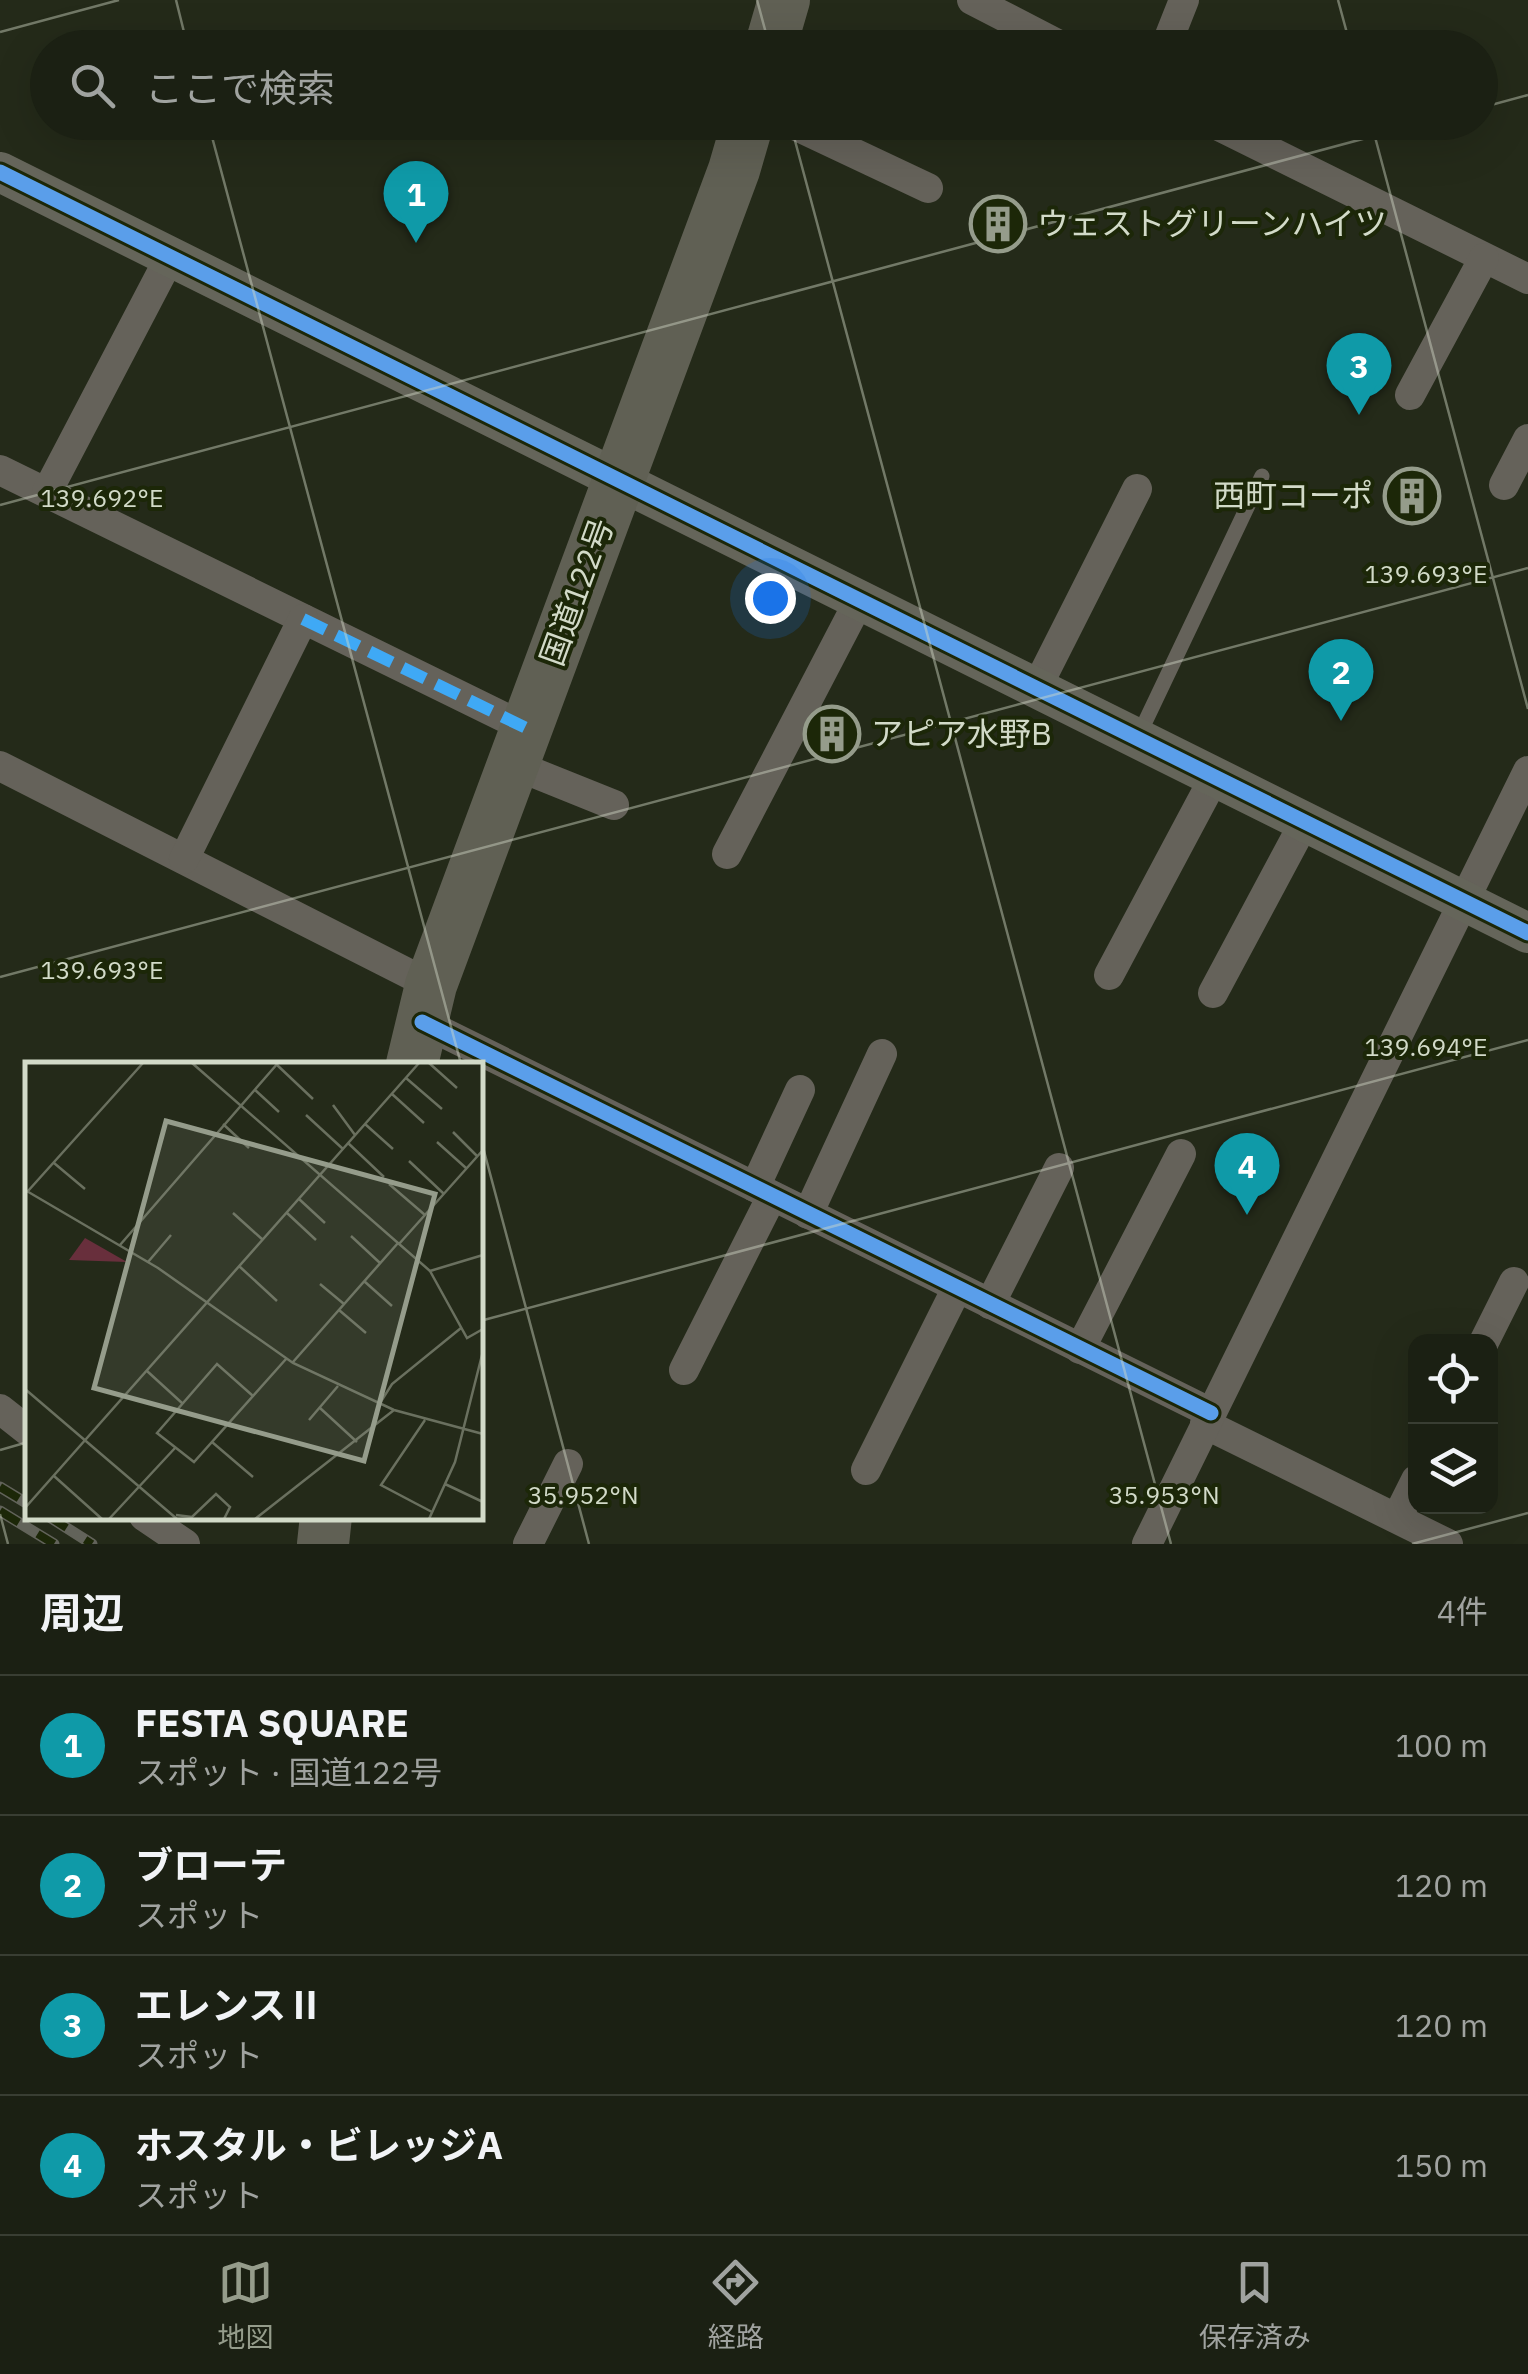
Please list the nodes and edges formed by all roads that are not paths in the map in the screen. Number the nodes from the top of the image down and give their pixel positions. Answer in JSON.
{"nodes":[{"id":1,"x":784,"y":0,"type":"edge"},
{"id":2,"x":972,"y":0,"type":"edge"},
{"id":3,"x":1184,"y":0,"type":"edge"},
{"id":4,"x":775,"y":30,"type":"edge"},
{"id":5,"x":1030,"y":30,"type":"edge"},
{"id":6,"x":1172,"y":30,"type":"edge"},
{"id":7,"x":743,"y":140,"type":"edge"},
{"id":8,"x":826,"y":140,"type":"edge"},
{"id":9,"x":1247,"y":140,"type":"edge"},
{"id":10,"x":0,"y":172,"type":"edge"},
{"id":11,"x":928,"y":188,"type":"dead end"},
{"id":12,"x":170,"y":257,"type":"junction"},
{"id":13,"x":1484,"y":258,"type":"junction"},
{"id":14,"x":1528,"y":279,"type":"edge"},
{"id":15,"x":1410,"y":395,"type":"dead end"},
{"id":16,"x":1528,"y":439,"type":"edge"},
{"id":17,"x":0,"y":470,"type":"edge"},
{"id":18,"x":1262,"y":476,"type":"dead end"},
{"id":19,"x":618,"y":480,"type":"junction"},
{"id":20,"x":1504,"y":486,"type":"dead end"},
{"id":21,"x":1137,"y":489,"type":"dead end"},
{"id":22,"x":47,"y":492,"type":"junction"},
{"id":23,"x":859,"y":601,"type":"junction"},
{"id":24,"x":302,"y":619,"type":"junction"},
{"id":25,"x":1036,"y":689,"type":"junction"},
{"id":26,"x":1136,"y":739,"type":"junction"},
{"id":27,"x":520,"y":746,"type":"junction"},
{"id":28,"x":0,"y":766,"type":"edge"},
{"id":29,"x":1528,"y":771,"type":"edge"},
{"id":30,"x":1214,"y":778,"type":"junction"},
{"id":31,"x":614,"y":805,"type":"dead end"},
{"id":32,"x":1304,"y":824,"type":"junction"},
{"id":33,"x":727,"y":854,"type":"dead end"},
{"id":34,"x":184,"y":860,"type":"junction"},
{"id":35,"x":1464,"y":902,"type":"junction"},
{"id":36,"x":1528,"y":933,"type":"edge"},
{"id":37,"x":1109,"y":975,"type":"dead end"},
{"id":38,"x":1213,"y":993,"type":"dead end"},
{"id":39,"x":421,"y":1024,"type":"edge"},
{"id":40,"x":882,"y":1054,"type":"dead end"},
{"id":41,"x":800,"y":1090,"type":"dead end"},
{"id":42,"x":1181,"y":1154,"type":"dead end"},
{"id":43,"x":1059,"y":1168,"type":"dead end"},
{"id":44,"x":763,"y":1191,"type":"junction"},
{"id":45,"x":808,"y":1214,"type":"junction"},
{"id":46,"x":1514,"y":1282,"type":"dead end"},
{"id":47,"x":957,"y":1288,"type":"junction"},
{"id":48,"x":990,"y":1304,"type":"junction"},
{"id":49,"x":1488,"y":1334,"type":"edge"},
{"id":50,"x":1080,"y":1348,"type":"junction"},
{"id":51,"x":684,"y":1370,"type":"dead end"},
{"id":52,"x":0,"y":1409,"type":"edge"},
{"id":53,"x":1208,"y":1418,"type":"junction"},
{"id":54,"x":25,"y":1429,"type":"edge"},
{"id":55,"x":568,"y":1464,"type":"dead end"},
{"id":56,"x":866,"y":1470,"type":"dead end"},
{"id":57,"x":1408,"y":1496,"type":"edge"},
{"id":58,"x":1397,"y":1518,"type":"junction"},
{"id":59,"x":148,"y":1519,"type":"edge"},
{"id":60,"x":326,"y":1519,"type":"edge"},
{"id":61,"x":185,"y":1544,"type":"edge"},
{"id":62,"x":323,"y":1544,"type":"edge"},
{"id":63,"x":528,"y":1544,"type":"edge"},
{"id":64,"x":1147,"y":1544,"type":"edge"},
{"id":65,"x":1448,"y":1544,"type":"edge"}],
"edges":[{"from":1,"to":4,"type":"highway"},
{"from":2,"to":5,"type":"street"},
{"from":3,"to":6,"type":"street"},
{"from":7,"to":19,"type":"highway","name":"国道122号"},
{"from":8,"to":11,"type":"street"},
{"from":9,"to":13,"type":"street"},
{"from":10,"to":12,"type":"street"},
{"from":12,"to":19,"type":"street"},
{"from":12,"to":22,"type":"street"},
{"from":13,"to":14,"type":"street"},
{"from":13,"to":15,"type":"street"},
{"from":16,"to":20,"type":"street"},
{"from":17,"to":22,"type":"street"},
{"from":18,"to":26,"type":"lane"},
{"from":19,"to":23,"type":"street"},
{"from":19,"to":27,"type":"highway","name":"国道122号"},
{"from":21,"to":25,"type":"street"},
{"from":22,"to":24,"type":"street"},
{"from":23,"to":25,"type":"street"},
{"from":23,"to":33,"type":"street"},
{"from":24,"to":27,"type":"street"},
{"from":24,"to":34,"type":"street"},
{"from":25,"to":26,"type":"street"},
{"from":26,"to":30,"type":"street"},
{"from":27,"to":31,"type":"street"},
{"from":27,"to":39,"type":"highway","name":"国道122号"},
{"from":28,"to":34,"type":"street"},
{"from":29,"to":35,"type":"street"},
{"from":30,"to":32,"type":"street"},
{"from":30,"to":37,"type":"street"},
{"from":32,"to":35,"type":"street"},
{"from":32,"to":38,"type":"street"},
{"from":34,"to":39,"type":"street"},
{"from":35,"to":36,"type":"street"},
{"from":35,"to":53,"type":"street"},
{"from":39,"to":44,"type":"street"},
{"from":40,"to":45,"type":"street"},
{"from":41,"to":44,"type":"street"},
{"from":42,"to":50,"type":"street"},
{"from":43,"to":48,"type":"street"},
{"from":44,"to":45,"type":"street"},
{"from":44,"to":51,"type":"street"},
{"from":45,"to":47,"type":"street"},
{"from":46,"to":49,"type":"street"},
{"from":47,"to":48,"type":"street"},
{"from":47,"to":56,"type":"street"},
{"from":48,"to":50,"type":"street"},
{"from":50,"to":53,"type":"street"},
{"from":52,"to":54,"type":"street"},
{"from":53,"to":58,"type":"street"},
{"from":53,"to":64,"type":"street"},
{"from":55,"to":63,"type":"street"},
{"from":57,"to":58,"type":"street"},
{"from":58,"to":65,"type":"street"},
{"from":59,"to":61,"type":"street"},
{"from":60,"to":62,"type":"highway"}]}
